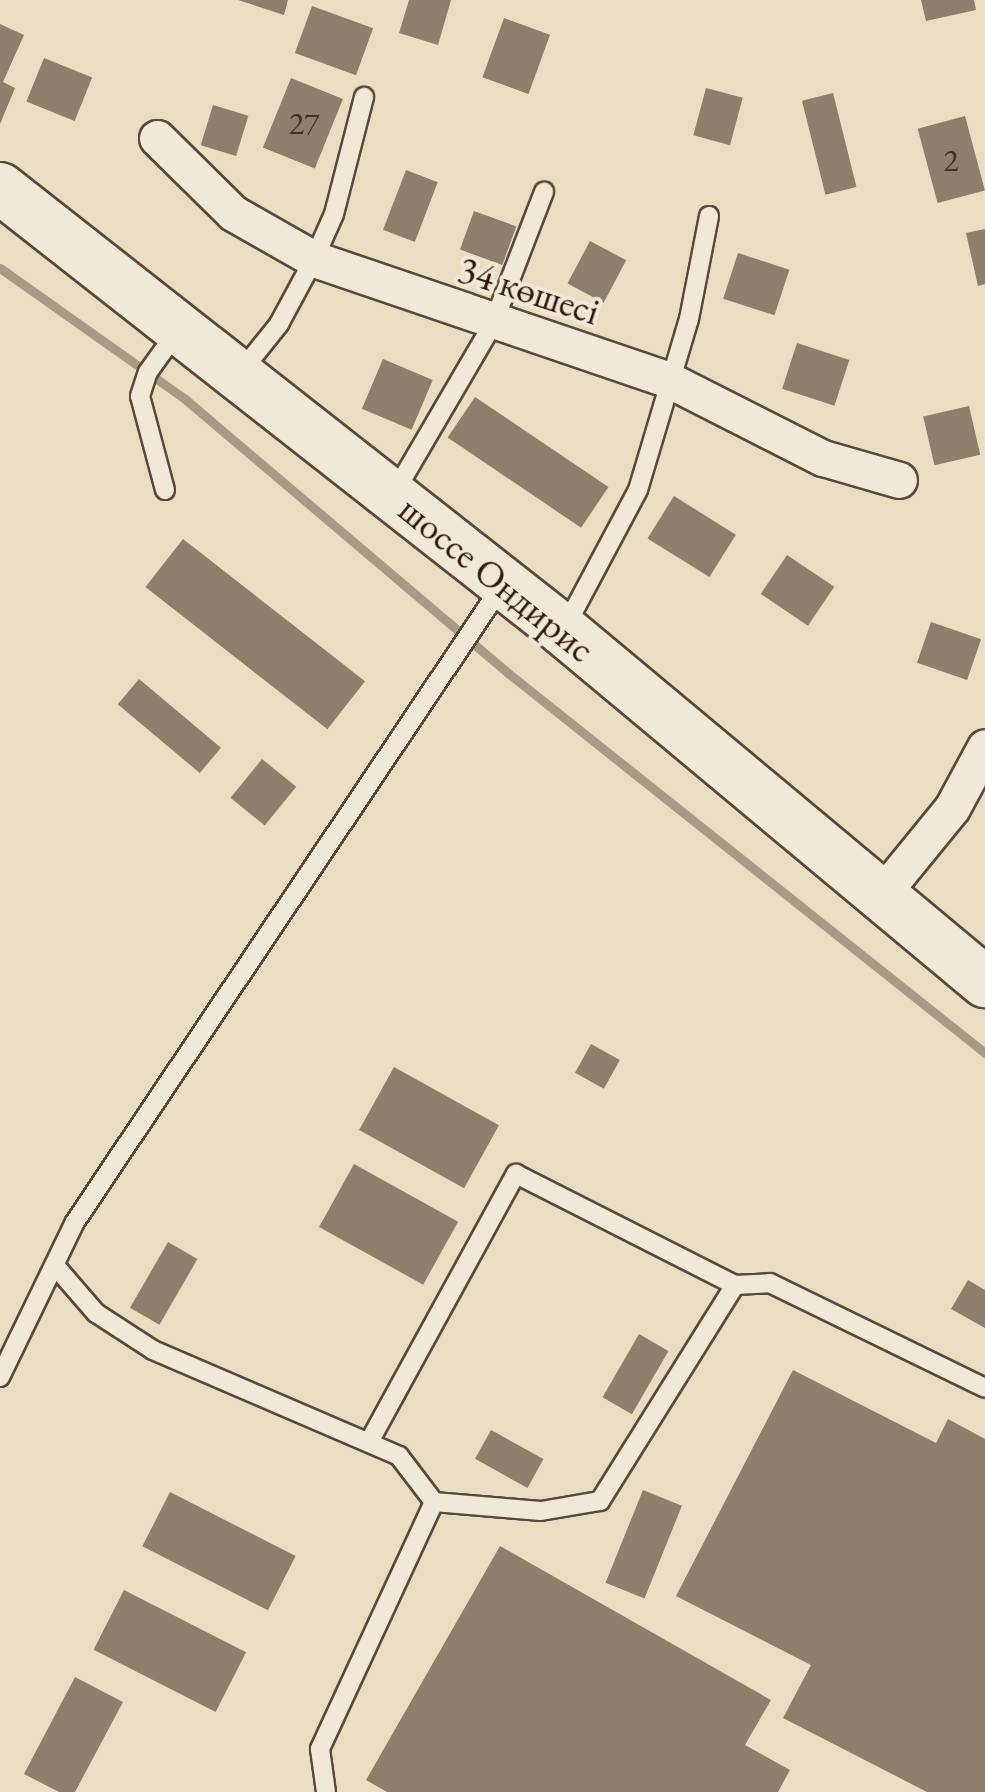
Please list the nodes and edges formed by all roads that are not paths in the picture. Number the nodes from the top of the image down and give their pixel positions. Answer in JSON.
{"nodes":[{"id":1,"x":364,"y":97,"type":"dead end"},
{"id":2,"x":158,"y":138,"type":"dead end"},
{"id":3,"x":0,"y":188,"type":"edge"},
{"id":4,"x":544,"y":192,"type":"dead end"},
{"id":5,"x":709,"y":216,"type":"dead end"},
{"id":6,"x":314,"y":260,"type":"junction"},
{"id":7,"x":493,"y":324,"type":"junction"},
{"id":8,"x":180,"y":328,"type":"junction"},
{"id":9,"x":239,"y":375,"type":"junction"},
{"id":10,"x":670,"y":380,"type":"junction"},
{"id":11,"x":899,"y":480,"type":"dead end"},
{"id":12,"x":165,"y":490,"type":"dead end"},
{"id":13,"x":393,"y":496,"type":"junction"},
{"id":14,"x":504,"y":583,"type":"junction"},
{"id":15,"x":564,"y":630,"type":"junction"},
{"id":16,"x":985,"y":747,"type":"edge"},
{"id":17,"x":881,"y":895,"type":"junction"},
{"id":18,"x":985,"y":982,"type":"edge"},
{"id":19,"x":57,"y":1268,"type":"junction"},
{"id":20,"x":734,"y":1285,"type":"junction"},
{"id":21,"x":0,"y":1377,"type":"edge"},
{"id":22,"x":985,"y":1388,"type":"edge"},
{"id":23,"x":368,"y":1442,"type":"junction"},
{"id":24,"x":434,"y":1502,"type":"junction"},
{"id":25,"x":326,"y":1792,"type":"edge"}],
"edges":[{"from":1,"to":6,"type":"lane"},
{"from":2,"to":6,"type":"street","name":"34 көшесі"},
{"from":3,"to":8,"type":"main road","name":"шоссе Ондирис"},
{"from":4,"to":7,"type":"lane"},
{"from":5,"to":10,"type":"lane"},
{"from":6,"to":7,"type":"street","name":"34 көшесі"},
{"from":6,"to":9,"type":"lane"},
{"from":7,"to":10,"type":"street","name":"34 көшесі"},
{"from":7,"to":13,"type":"lane"},
{"from":8,"to":9,"type":"main road","name":"шоссе Ондирис"},
{"from":8,"to":12,"type":"lane"},
{"from":9,"to":13,"type":"main road","name":"шоссе Ондирис"},
{"from":10,"to":11,"type":"street","name":"34 көшесі"},
{"from":10,"to":15,"type":"lane"},
{"from":13,"to":14,"type":"main road","name":"шоссе Ондирис"},
{"from":14,"to":15,"type":"main road","name":"шоссе Ондирис"},
{"from":14,"to":19,"type":"lane"},
{"from":15,"to":17,"type":"main road","name":"шоссе Ондирис"},
{"from":16,"to":17,"type":"street"},
{"from":17,"to":18,"type":"main road","name":"шоссе Ондирис"},
{"from":19,"to":21,"type":"lane"},
{"from":19,"to":23,"type":"lane"},
{"from":20,"to":22,"type":"lane"},
{"from":20,"to":23,"type":"lane"},
{"from":20,"to":24,"type":"lane"},
{"from":23,"to":24,"type":"lane"},
{"from":24,"to":25,"type":"lane"}]}
